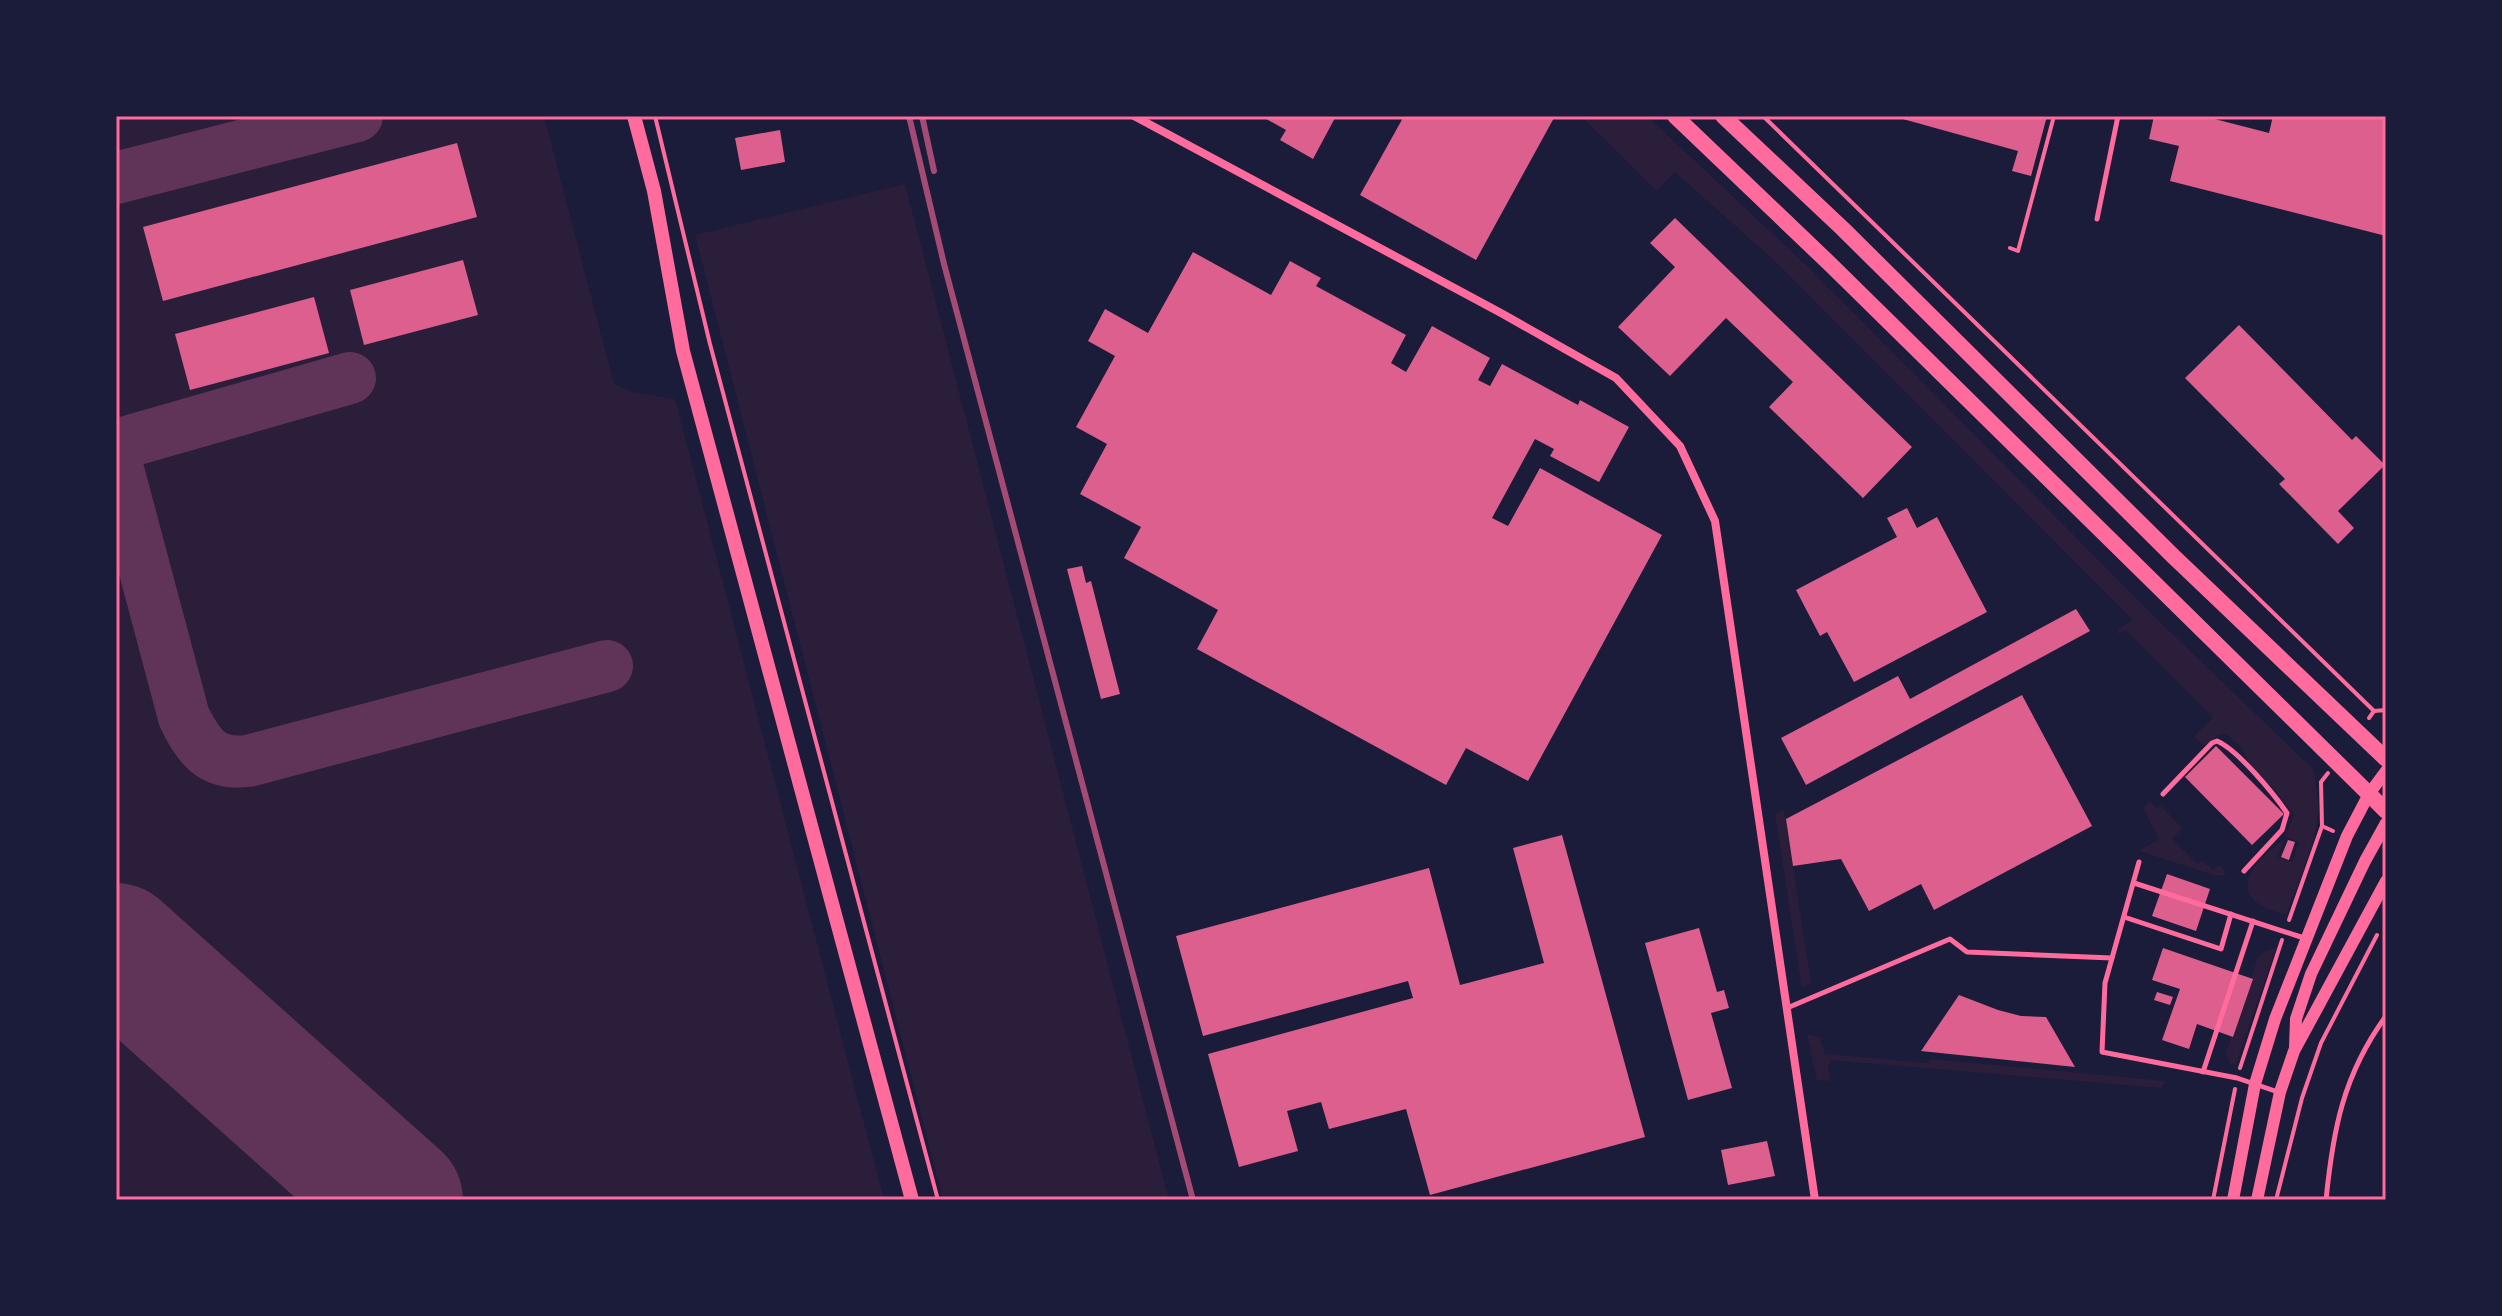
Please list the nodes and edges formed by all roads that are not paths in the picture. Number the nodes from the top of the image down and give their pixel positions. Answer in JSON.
{"nodes":[{"id":1,"x":634,"y":116,"type":"edge"},
{"id":2,"x":1134,"y":116,"type":"edge"},
{"id":3,"x":1675,"y":116,"type":"edge"},
{"id":4,"x":1723,"y":116,"type":"edge"},
{"id":5,"x":2118,"y":116,"type":"edge"},
{"id":6,"x":2097,"y":219,"type":"dead end"},
{"id":7,"x":2386,"y":759,"type":"edge"},
{"id":8,"x":2386,"y":771,"type":"edge"},
{"id":9,"x":2163,"y":794,"type":"dead end"},
{"id":10,"x":2369,"y":794,"type":"junction"},
{"id":11,"x":2386,"y":811,"type":"edge"},
{"id":12,"x":2386,"y":823,"type":"edge"},
{"id":13,"x":2139,"y":862,"type":"dead end"},
{"id":14,"x":2244,"y":871,"type":"dead end"},
{"id":15,"x":2386,"y":881,"type":"edge"},
{"id":16,"x":2134,"y":883,"type":"junction"},
{"id":17,"x":2231,"y":914,"type":"junction"},
{"id":18,"x":2124,"y":917,"type":"junction"},
{"id":19,"x":2253,"y":921,"type":"junction"},
{"id":20,"x":2305,"y":939,"type":"junction"},
{"id":21,"x":2112,"y":958,"type":"junction"},
{"id":22,"x":1787,"y":1008,"type":"junction"},
{"id":23,"x":2386,"y":1016,"type":"edge"},
{"id":24,"x":2294,"y":1051,"type":"junction"},
{"id":25,"x":2203,"y":1073,"type":"junction"},
{"id":26,"x":2255,"y":1084,"type":"junction"},
{"id":27,"x":2280,"y":1092,"type":"junction"},
{"id":28,"x":912,"y":1200,"type":"edge"},
{"id":29,"x":1815,"y":1200,"type":"edge"},
{"id":30,"x":2233,"y":1200,"type":"edge"},
{"id":31,"x":2257,"y":1200,"type":"edge"},
{"id":32,"x":2326,"y":1200,"type":"edge"}],
"edges":[{"from":1,"to":28,"type":"main road"},
{"from":2,"to":22,"type":"street"},
{"from":3,"to":10,"type":"main road"},
{"from":4,"to":7,"type":"main road"},
{"from":5,"to":6,"type":"lane"},
{"from":8,"to":10,"type":"street"},
{"from":9,"to":14,"type":"lane"},
{"from":10,"to":11,"type":"main road"},
{"from":10,"to":20,"type":"street"},
{"from":12,"to":24,"type":"street"},
{"from":13,"to":16,"type":"lane"},
{"from":15,"to":24,"type":"street"},
{"from":16,"to":17,"type":"lane"},
{"from":16,"to":18,"type":"lane"},
{"from":17,"to":18,"type":"lane"},
{"from":17,"to":19,"type":"lane"},
{"from":18,"to":21,"type":"lane"},
{"from":19,"to":20,"type":"lane"},
{"from":19,"to":25,"type":"lane"},
{"from":20,"to":26,"type":"street"},
{"from":21,"to":22,"type":"lane"},
{"from":21,"to":25,"type":"lane"},
{"from":22,"to":29,"type":"street"},
{"from":23,"to":32,"type":"lane"},
{"from":24,"to":27,"type":"street"},
{"from":25,"to":26,"type":"lane"},
{"from":26,"to":27,"type":"lane"},
{"from":26,"to":30,"type":"street"},
{"from":27,"to":31,"type":"street"}]}
